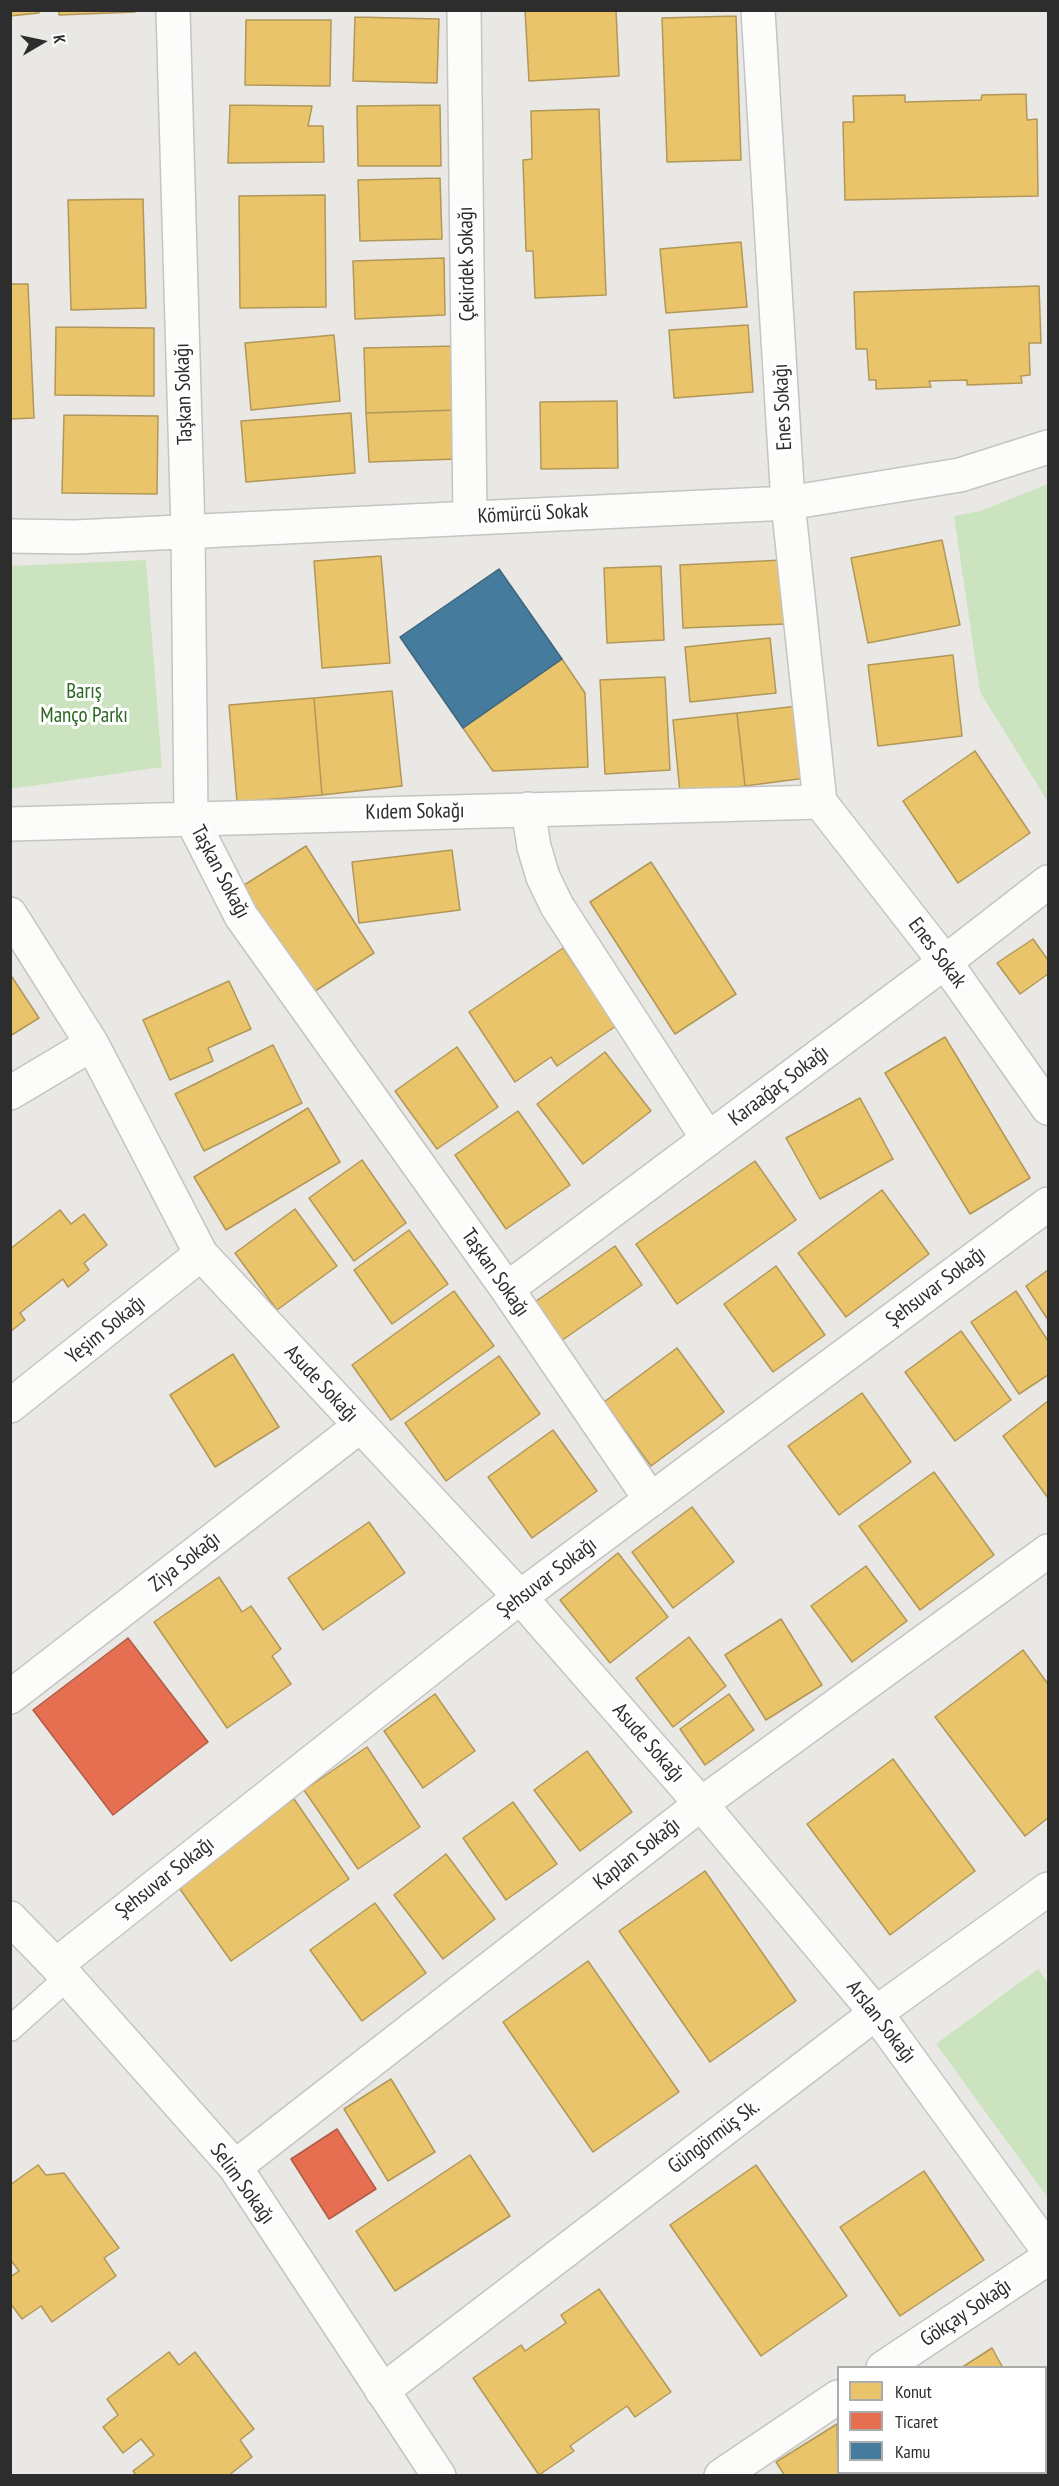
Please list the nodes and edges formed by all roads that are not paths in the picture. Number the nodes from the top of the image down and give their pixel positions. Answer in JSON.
{"nodes":[{"id":1,"x":172,"y":10,"type":"edge"},
{"id":2,"x":464,"y":10,"type":"edge"},
{"id":3,"x":758,"y":10,"type":"edge"},
{"id":4,"x":1048,"y":447,"type":"edge"},
{"id":5,"x":788,"y":502,"type":"junction"},
{"id":6,"x":470,"y":517,"type":"junction"},
{"id":7,"x":188,"y":531,"type":"junction"},
{"id":8,"x":10,"y":536,"type":"edge"},
{"id":9,"x":820,"y":802,"type":"junction"},
{"id":10,"x":528,"y":809,"type":"junction"},
{"id":11,"x":191,"y":818,"type":"junction"},
{"id":12,"x":10,"y":824,"type":"edge"},
{"id":13,"x":1048,"y":882,"type":"edge"},
{"id":14,"x":10,"y":914,"type":"edge"},
{"id":15,"x":945,"y":962,"type":"junction"},
{"id":16,"x":92,"y":1044,"type":"junction"},
{"id":17,"x":10,"y":1093,"type":"edge"},
{"id":18,"x":1048,"y":1108,"type":"edge"},
{"id":19,"x":708,"y":1139,"type":"junction"},
{"id":20,"x":1048,"y":1204,"type":"edge"},
{"id":21,"x":201,"y":1254,"type":"junction"},
{"id":22,"x":507,"y":1289,"type":"junction"},
{"id":23,"x":10,"y":1406,"type":"edge"},
{"id":24,"x":360,"y":1426,"type":"junction"},
{"id":25,"x":651,"y":1500,"type":"junction"},
{"id":26,"x":1048,"y":1551,"type":"edge"},
{"id":27,"x":519,"y":1597,"type":"junction"},
{"id":28,"x":10,"y":1697,"type":"edge"},
{"id":29,"x":701,"y":1804,"type":"junction"},
{"id":30,"x":1048,"y":1889,"type":"edge"},
{"id":31,"x":10,"y":1918,"type":"edge"},
{"id":32,"x":61,"y":1971,"type":"junction"},
{"id":33,"x":876,"y":2013,"type":"junction"},
{"id":34,"x":10,"y":2029,"type":"edge"},
{"id":35,"x":235,"y":2167,"type":"junction"},
{"id":36,"x":1048,"y":2250,"type":"edge"},
{"id":37,"x":1048,"y":2258,"type":"edge"},
{"id":38,"x":886,"y":2366,"type":"edge"},
{"id":39,"x":382,"y":2391,"type":"junction"},
{"id":40,"x":837,"y":2398,"type":"edge"},
{"id":41,"x":440,"y":2475,"type":"edge"},
{"id":42,"x":721,"y":2475,"type":"edge"}],
"edges":[{"from":1,"to":7,"type":"street","name":"Taşkan Sokağı"},
{"from":2,"to":6,"type":"street","name":"Çekirdek Sokağı"},
{"from":3,"to":5,"type":"street","name":"Enes Sokağı"},
{"from":4,"to":5,"type":"street","name":"Kömürcü Sokak"},
{"from":5,"to":6,"type":"street","name":"Kömürcü Sokak"},
{"from":5,"to":9,"type":"street","name":"Enes Sokağı"},
{"from":6,"to":7,"type":"street","name":"Kömürcü Sokak"},
{"from":7,"to":8,"type":"street","name":"Kömürcü Sokak"},
{"from":7,"to":11,"type":"street","name":"Taşkan Sokağı"},
{"from":9,"to":10,"type":"street","name":"Kıdem Sokağı"},
{"from":9,"to":15,"type":"street","name":"Enes Sokak"},
{"from":10,"to":11,"type":"street","name":"Kıdem Sokağı"},
{"from":10,"to":19,"type":"street"},
{"from":11,"to":12,"type":"street","name":"Kıdem Sokağı"},
{"from":11,"to":22,"type":"street","name":"Taşkan Sokağı"},
{"from":13,"to":15,"type":"street","name":"Karaağaç Sokağı"},
{"from":14,"to":16,"type":"street","name":"Asude Sokağı"},
{"from":15,"to":18,"type":"street","name":"Enes Sokak"},
{"from":15,"to":19,"type":"street","name":"Karaağaç Sokağı"},
{"from":16,"to":17,"type":"street"},
{"from":16,"to":21,"type":"street","name":"Asude Sokağı"},
{"from":19,"to":22,"type":"street","name":"Karaağaç Sokağı"},
{"from":20,"to":25,"type":"street","name":"Şehsuvar Sokağı"},
{"from":21,"to":23,"type":"street","name":"Yeşim Sokağı"},
{"from":21,"to":24,"type":"street","name":"Asude Sokağı"},
{"from":22,"to":25,"type":"street","name":"Taşkan Sokağı"},
{"from":24,"to":27,"type":"street","name":"Asude Sokağı"},
{"from":24,"to":28,"type":"street","name":"Ziya Sokağı"},
{"from":25,"to":27,"type":"street","name":"Şehsuvar Sokağı"},
{"from":26,"to":29,"type":"street","name":"Kaplan Sokağı"},
{"from":27,"to":29,"type":"street","name":"Asude Sokağı"},
{"from":27,"to":32,"type":"street","name":"Şehsuvar Sokağı"},
{"from":29,"to":33,"type":"street","name":"Arslan Sokağı"},
{"from":29,"to":35,"type":"street","name":"Kaplan Sokağı"},
{"from":30,"to":33,"type":"street","name":"Güngörmüş Sk."},
{"from":31,"to":32,"type":"street","name":"Selim Sokağı"},
{"from":32,"to":34,"type":"lane"},
{"from":32,"to":35,"type":"street","name":"Selim Sokağı"},
{"from":33,"to":36,"type":"street","name":"Arslan Sokağı"},
{"from":33,"to":39,"type":"street","name":"Güngörmüş Sk."},
{"from":35,"to":39,"type":"street","name":"Selim Sokağı"},
{"from":37,"to":38,"type":"street","name":"Gökçay Sokağı"},
{"from":39,"to":41,"type":"street","name":"Selim Sokağı"},
{"from":40,"to":42,"type":"street"}]}
